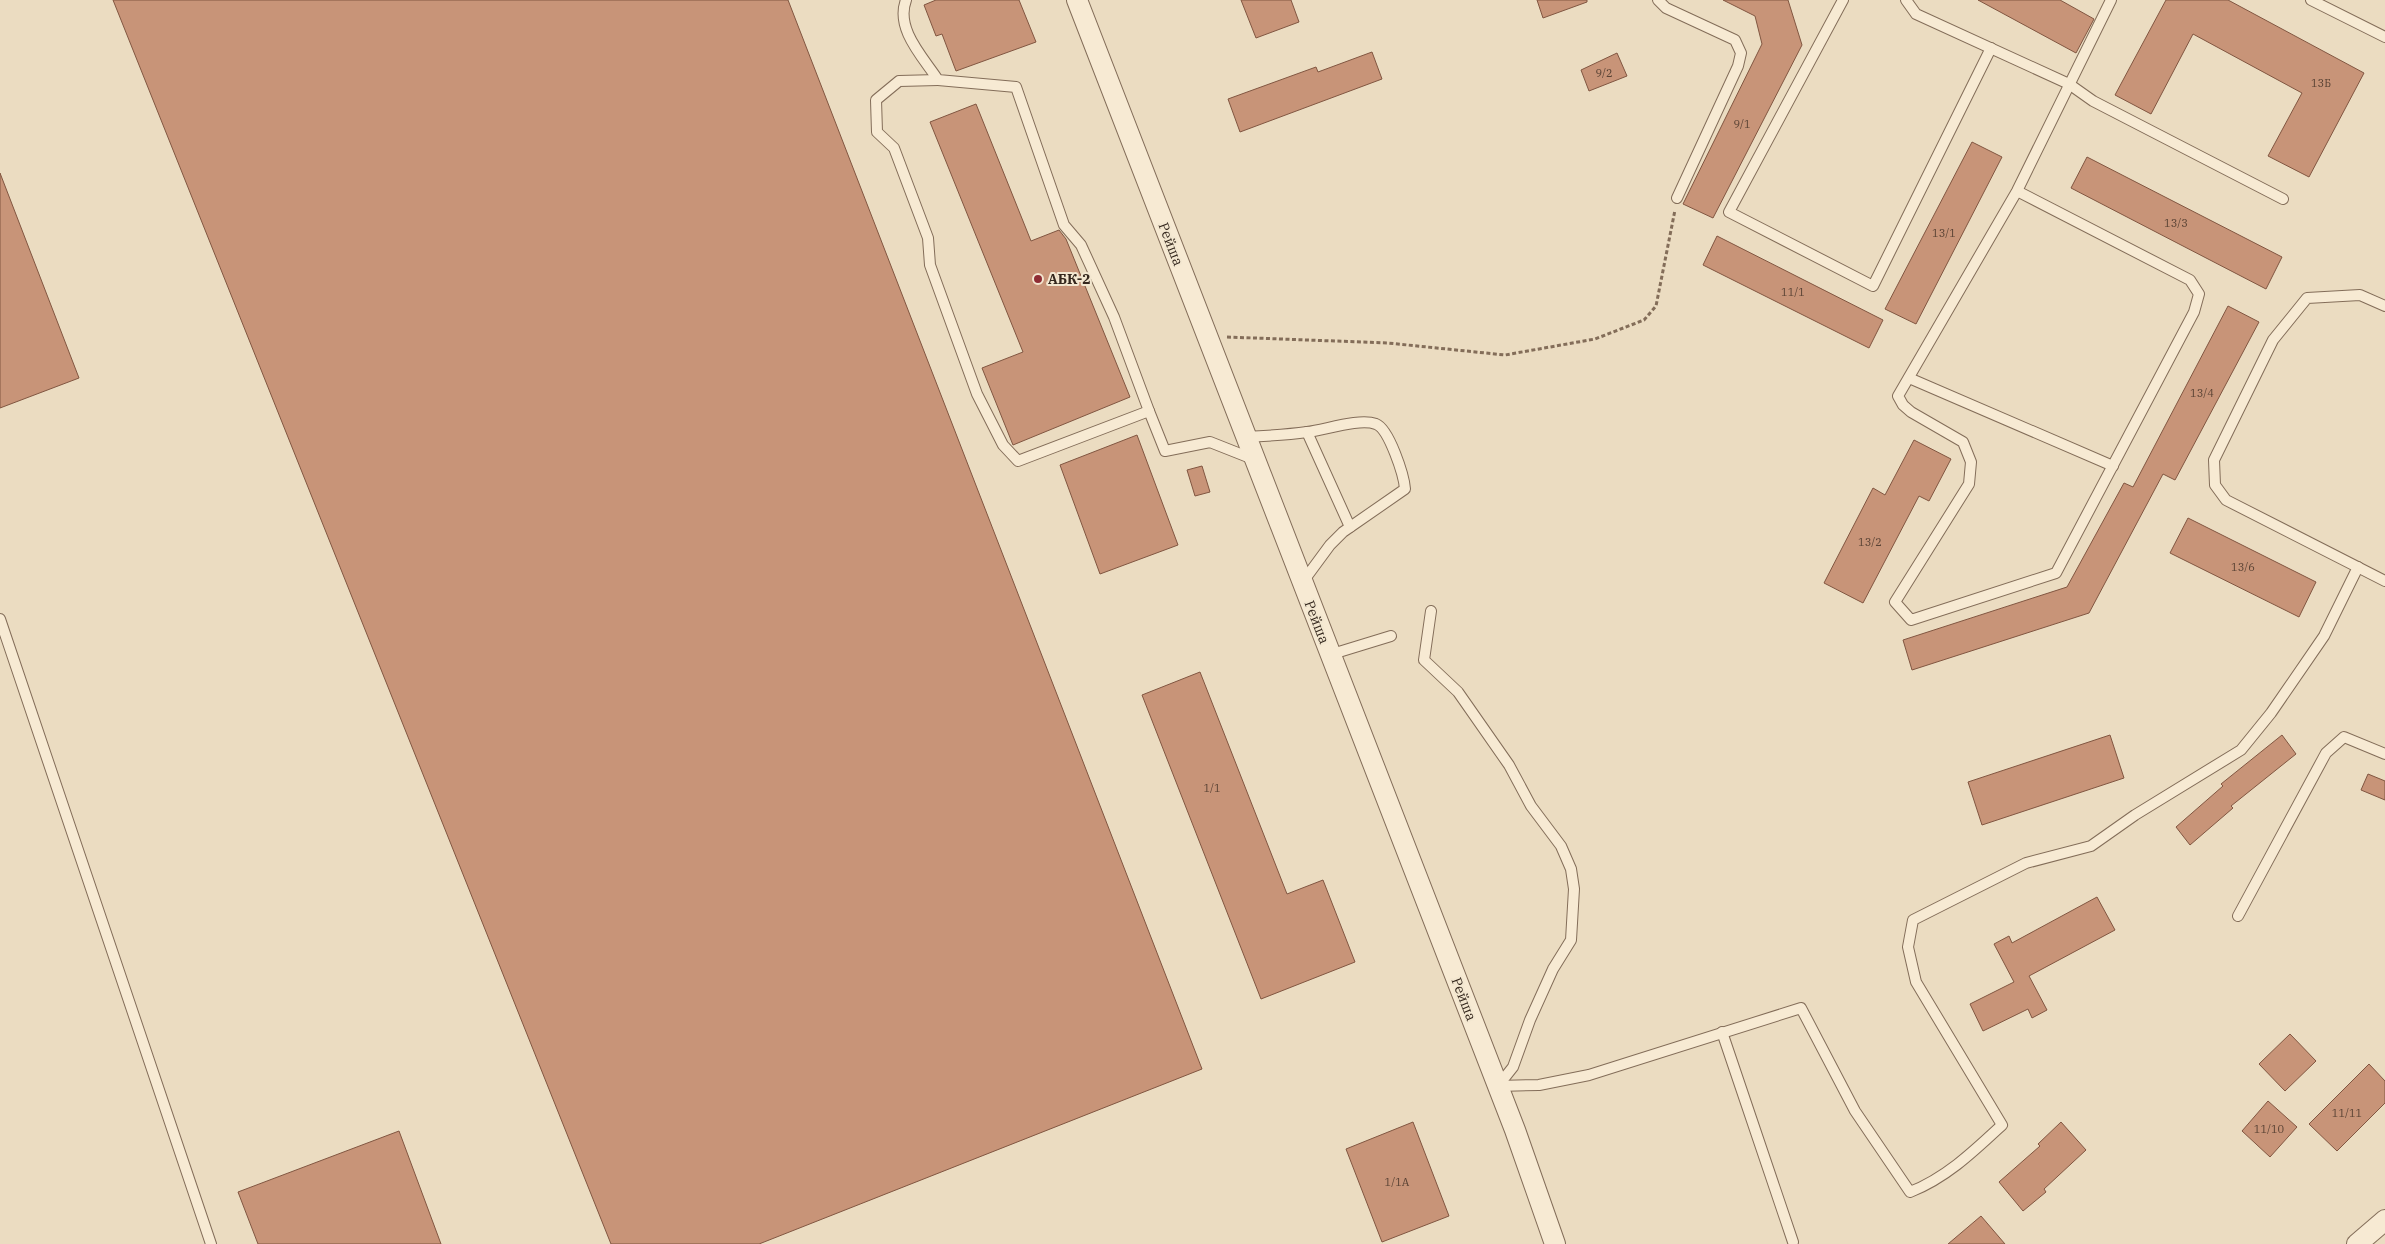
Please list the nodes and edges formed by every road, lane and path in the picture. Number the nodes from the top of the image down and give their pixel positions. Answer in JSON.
{"nodes":[{"id":1,"x":906,"y":0,"type":"edge"},
{"id":2,"x":1077,"y":0,"type":"edge"},
{"id":3,"x":1658,"y":0,"type":"edge"},
{"id":4,"x":1843,"y":0,"type":"edge"},
{"id":5,"x":1906,"y":0,"type":"edge"},
{"id":6,"x":2111,"y":0,"type":"edge"},
{"id":7,"x":2311,"y":0,"type":"edge"},
{"id":8,"x":2385,"y":36,"type":"edge"},
{"id":9,"x":1991,"y":48,"type":"junction"},
{"id":10,"x":938,"y":80,"type":"junction"},
{"id":11,"x":2069,"y":84,"type":"junction"},
{"id":12,"x":2017,"y":191,"type":"junction"},
{"id":13,"x":1677,"y":198,"type":"joint"},
{"id":14,"x":2283,"y":199,"type":"dead end"},
{"id":15,"x":2385,"y":306,"type":"edge"},
{"id":16,"x":1207,"y":336,"type":"junction"},
{"id":17,"x":1909,"y":378,"type":"junction"},
{"id":18,"x":1149,"y":411,"type":"junction"},
{"id":19,"x":1307,"y":432,"type":"junction"},
{"id":20,"x":1245,"y":436,"type":"junction"},
{"id":21,"x":1253,"y":459,"type":"junction"},
{"id":22,"x":2113,"y":466,"type":"junction"},
{"id":23,"x":1350,"y":527,"type":"junction"},
{"id":24,"x":2358,"y":567,"type":"junction"},
{"id":25,"x":2385,"y":581,"type":"edge"},
{"id":26,"x":1302,"y":583,"type":"junction"},
{"id":27,"x":1431,"y":611,"type":"dead end"},
{"id":28,"x":0,"y":619,"type":"edge"},
{"id":29,"x":1391,"y":636,"type":"dead end"},
{"id":30,"x":1329,"y":654,"type":"junction"},
{"id":31,"x":2385,"y":754,"type":"edge"},
{"id":32,"x":2238,"y":916,"type":"dead end"},
{"id":33,"x":1722,"y":1032,"type":"junction"},
{"id":34,"x":1498,"y":1086,"type":"junction"},
{"id":35,"x":2385,"y":1220,"type":"edge"},
{"id":36,"x":1793,"y":1242,"type":"dead end"},
{"id":37,"x":211,"y":1244,"type":"edge"},
{"id":38,"x":1555,"y":1244,"type":"edge"},
{"id":39,"x":2358,"y":1244,"type":"edge"}],
"edges":[{"from":1,"to":10,"type":"lane"},
{"from":2,"to":16,"type":"street","name":"Рейша"},
{"from":3,"to":13,"type":"lane"},
{"from":4,"to":9,"type":"lane"},
{"from":5,"to":9,"type":"lane"},
{"from":6,"to":11,"type":"lane"},
{"from":7,"to":8,"type":"lane"},
{"from":9,"to":11,"type":"lane"},
{"from":10,"to":18,"type":"lane"},
{"from":10,"to":18,"type":"lane"},
{"from":11,"to":12,"type":"lane"},
{"from":11,"to":14,"type":"lane"},
{"from":12,"to":17,"type":"lane"},
{"from":12,"to":22,"type":"lane"},
{"from":13,"to":16,"type":"path"},
{"from":15,"to":24,"type":"lane"},
{"from":16,"to":20,"type":"street","name":"Рейша"},
{"from":17,"to":22,"type":"lane"},
{"from":17,"to":22,"type":"lane"},
{"from":18,"to":21,"type":"lane"},
{"from":19,"to":20,"type":"lane"},
{"from":19,"to":23,"type":"lane"},
{"from":19,"to":23,"type":"lane"},
{"from":20,"to":21,"type":"street","name":"Рейша"},
{"from":21,"to":26,"type":"street","name":"Рейша"},
{"from":23,"to":26,"type":"lane"},
{"from":24,"to":25,"type":"lane"},
{"from":24,"to":33,"type":"lane"},
{"from":26,"to":30,"type":"street","name":"Рейша"},
{"from":27,"to":34,"type":"lane"},
{"from":28,"to":37,"type":"lane"},
{"from":29,"to":30,"type":"lane"},
{"from":30,"to":34,"type":"street","name":"Рейша"},
{"from":31,"to":32,"type":"lane"},
{"from":33,"to":34,"type":"lane"},
{"from":33,"to":36,"type":"lane"},
{"from":34,"to":38,"type":"street","name":"Рейша"},
{"from":35,"to":39,"type":"street"}]}
